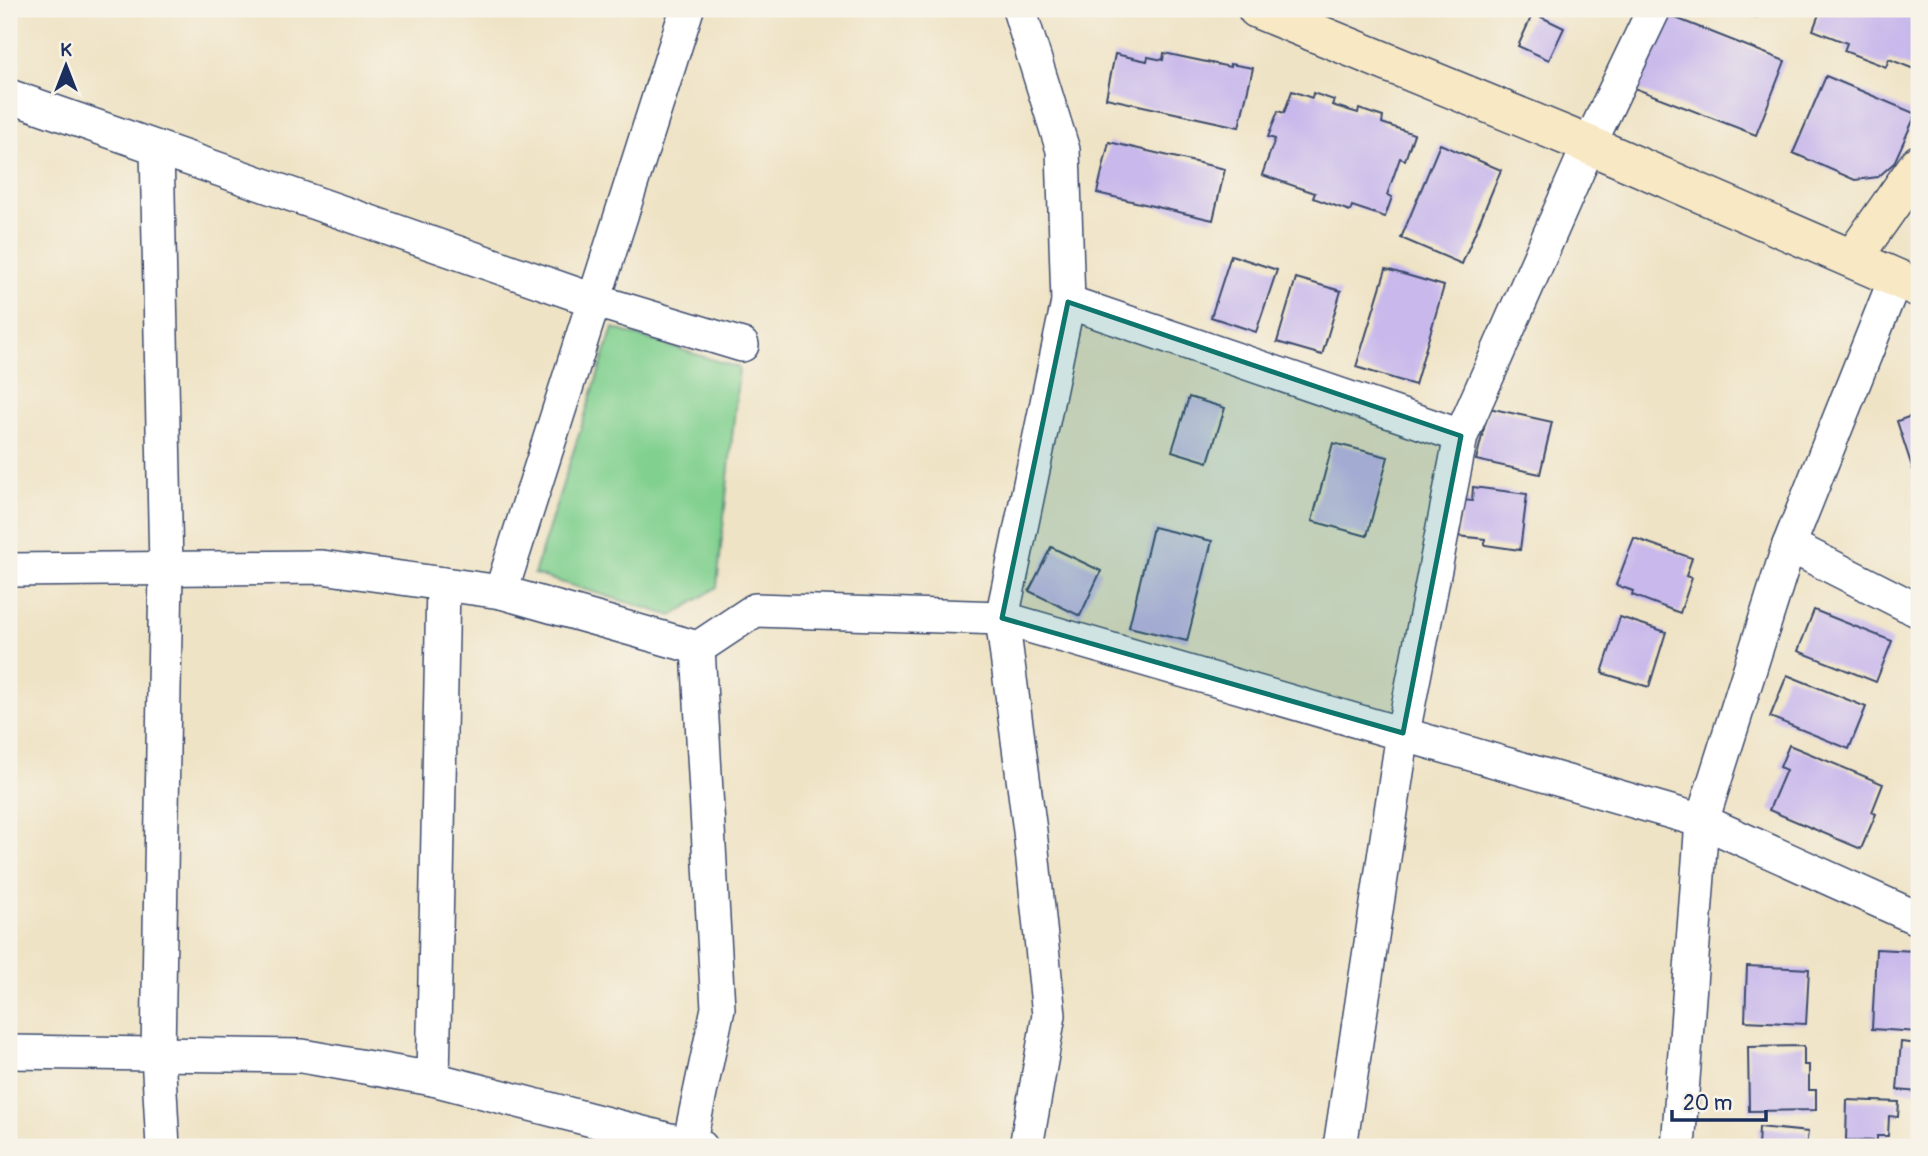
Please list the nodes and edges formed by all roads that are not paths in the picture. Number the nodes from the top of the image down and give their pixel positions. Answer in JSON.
{"nodes":[{"id":1,"x":687,"y":9,"type":"edge"},
{"id":2,"x":1019,"y":9,"type":"edge"},
{"id":3,"x":1257,"y":9,"type":"edge"},
{"id":4,"x":1654,"y":9,"type":"edge"},
{"id":5,"x":9,"y":96,"type":"edge"},
{"id":6,"x":1589,"y":145,"type":"junction"},
{"id":7,"x":157,"y":148,"type":"junction"},
{"id":8,"x":1919,"y":164,"type":"edge"},
{"id":9,"x":1853,"y":258,"type":"junction"},
{"id":10,"x":1908,"y":283,"type":"edge"},
{"id":11,"x":596,"y":301,"type":"junction"},
{"id":12,"x":1068,"y":302,"type":"junction"},
{"id":13,"x":742,"y":345,"type":"dead end"},
{"id":14,"x":1461,"y":436,"type":"junction"},
{"id":15,"x":1789,"y":545,"type":"junction"},
{"id":16,"x":166,"y":568,"type":"junction"},
{"id":17,"x":9,"y":570,"type":"edge"},
{"id":18,"x":443,"y":584,"type":"junction"},
{"id":19,"x":501,"y":592,"type":"junction"},
{"id":20,"x":1919,"y":611,"type":"edge"},
{"id":21,"x":1002,"y":618,"type":"junction"},
{"id":22,"x":698,"y":648,"type":"junction"},
{"id":23,"x":1403,"y":733,"type":"junction"},
{"id":24,"x":1702,"y":821,"type":"junction"},
{"id":25,"x":1919,"y":919,"type":"edge"},
{"id":26,"x":9,"y":1052,"type":"edge"},
{"id":27,"x":158,"y":1054,"type":"junction"},
{"id":28,"x":433,"y":1079,"type":"junction"},
{"id":29,"x":163,"y":1147,"type":"edge"},
{"id":30,"x":693,"y":1147,"type":"edge"},
{"id":31,"x":1027,"y":1147,"type":"edge"},
{"id":32,"x":1340,"y":1147,"type":"edge"},
{"id":33,"x":1678,"y":1147,"type":"edge"}],
"edges":[{"from":1,"to":11,"type":"street"},
{"from":2,"to":12,"type":"street"},
{"from":3,"to":6,"type":"street"},
{"from":4,"to":6,"type":"street"},
{"from":5,"to":7,"type":"street"},
{"from":6,"to":9,"type":"street"},
{"from":6,"to":14,"type":"street"},
{"from":7,"to":11,"type":"street"},
{"from":7,"to":16,"type":"street"},
{"from":8,"to":9,"type":"street"},
{"from":9,"to":10,"type":"street"},
{"from":10,"to":15,"type":"street"},
{"from":11,"to":13,"type":"street"},
{"from":11,"to":19,"type":"street"},
{"from":12,"to":14,"type":"street"},
{"from":12,"to":21,"type":"street"},
{"from":14,"to":23,"type":"street"},
{"from":15,"to":20,"type":"street"},
{"from":15,"to":24,"type":"street"},
{"from":16,"to":17,"type":"street"},
{"from":16,"to":18,"type":"street"},
{"from":16,"to":27,"type":"street"},
{"from":18,"to":19,"type":"street"},
{"from":18,"to":28,"type":"street"},
{"from":19,"to":22,"type":"street"},
{"from":21,"to":22,"type":"street"},
{"from":21,"to":23,"type":"street"},
{"from":21,"to":31,"type":"street"},
{"from":22,"to":30,"type":"street"},
{"from":23,"to":24,"type":"street"},
{"from":23,"to":32,"type":"street"},
{"from":24,"to":25,"type":"street"},
{"from":24,"to":33,"type":"street"},
{"from":26,"to":27,"type":"street"},
{"from":27,"to":28,"type":"street"},
{"from":27,"to":29,"type":"street"},
{"from":28,"to":30,"type":"street"}]}
